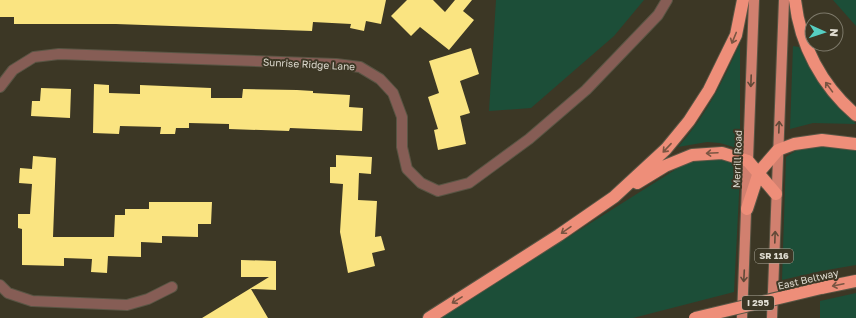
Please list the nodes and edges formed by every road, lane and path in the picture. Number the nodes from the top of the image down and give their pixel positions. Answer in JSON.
{"nodes":[{"id":1,"x":667,"y":0,"type":"edge"},
{"id":2,"x":743,"y":0,"type":"edge"},
{"id":3,"x":754,"y":0,"type":"edge"},
{"id":4,"x":784,"y":0,"type":"edge"},
{"id":5,"x":795,"y":0,"type":"edge"},
{"id":6,"x":0,"y":86,"type":"edge"},
{"id":7,"x":856,"y":115,"type":"edge"},
{"id":8,"x":856,"y":144,"type":"edge"},
{"id":9,"x":778,"y":150,"type":"junction"},
{"id":10,"x":748,"y":161,"type":"junction"},
{"id":11,"x":759,"y":172,"type":"junction"},
{"id":12,"x":776,"y":194,"type":"junction"},
{"id":13,"x":614,"y":197,"type":"junction"},
{"id":14,"x":747,"y":209,"type":"junction"},
{"id":15,"x":856,"y":281,"type":"edge"},
{"id":16,"x":0,"y":285,"type":"edge"},
{"id":17,"x":172,"y":287,"type":"dead end"},
{"id":18,"x":429,"y":318,"type":"edge"},
{"id":19,"x":695,"y":318,"type":"edge"},
{"id":20,"x":742,"y":318,"type":"edge"},
{"id":21,"x":772,"y":318,"type":"edge"}],
"edges":[{"from":1,"to":6,"type":"street","name":"Sunrise Ridge Lane"},
{"from":2,"to":13,"type":"highway","one_way":true},
{"from":3,"to":10,"type":"main road","name":"Merrill Road","number":"SR 116","one_way":true},
{"from":9,"to":4,"type":"main road","number":"SR 116","one_way":true},
{"from":7,"to":5,"type":"highway","one_way":true},
{"from":8,"to":9,"type":"highway"},
{"from":9,"to":11,"type":"highway"},
{"from":9,"to":12,"type":"main road","number":"SR 116"},
{"from":10,"to":11,"type":"highway"},
{"from":10,"to":13,"type":"highway","one_way":true},
{"from":10,"to":14,"type":"main road","name":"Merrill Road","number":"SR 116"},
{"from":11,"to":12,"type":"highway"},
{"from":11,"to":14,"type":"highway"},
{"from":21,"to":12,"type":"main road","number":"SR 116","one_way":true},
{"from":13,"to":18,"type":"highway","one_way":true},
{"from":14,"to":20,"type":"main road","name":"Merrill Road","number":"SR 116","one_way":true},
{"from":15,"to":19,"type":"highway","name":"East Beltway","number":"I 295","one_way":true,"bridge":true},
{"from":16,"to":17,"type":"street"}]}
